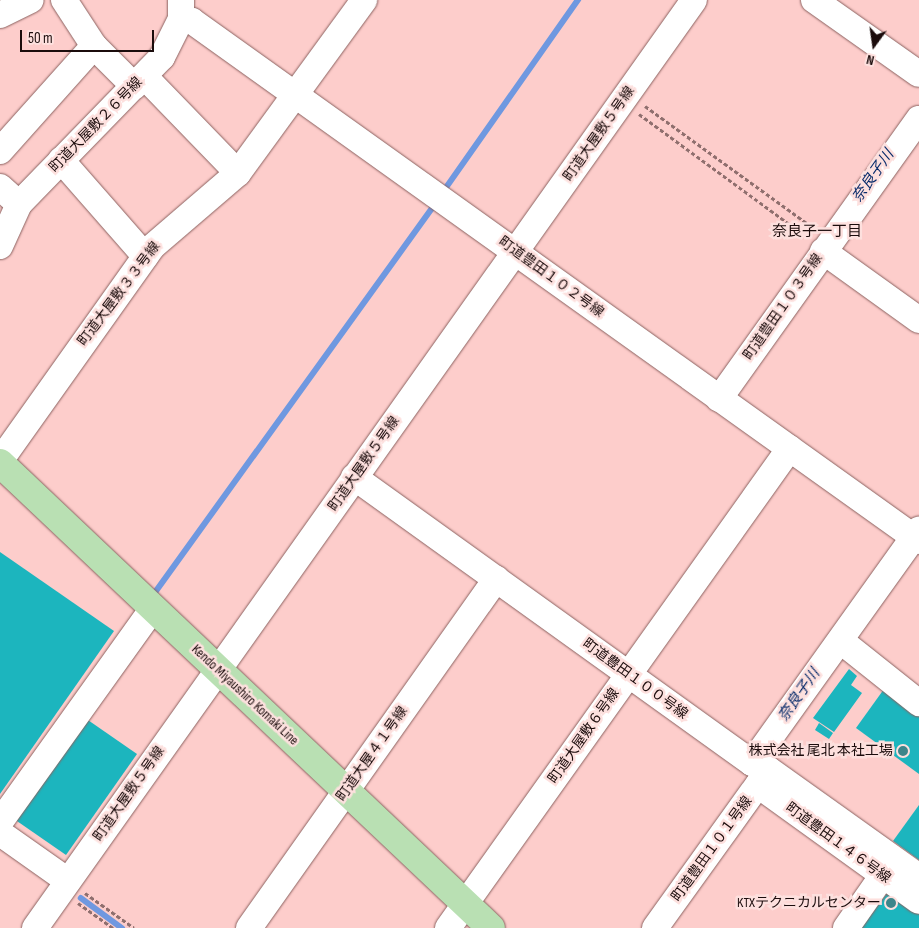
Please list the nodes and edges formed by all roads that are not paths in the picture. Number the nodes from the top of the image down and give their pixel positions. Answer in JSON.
{"nodes":[{"id":1,"x":31,"y":0,"type":"edge"},
{"id":2,"x":64,"y":0,"type":"edge"},
{"id":3,"x":364,"y":0,"type":"edge"},
{"id":4,"x":694,"y":0,"type":"edge"},
{"id":5,"x":814,"y":0,"type":"edge"},
{"id":6,"x":181,"y":9,"type":"edge"},
{"id":7,"x":0,"y":15,"type":"edge"},
{"id":8,"x":94,"y":46,"type":"junction"},
{"id":9,"x":919,"y":74,"type":"edge"},
{"id":10,"x":139,"y":81,"type":"junction"},
{"id":11,"x":295,"y":95,"type":"junction"},
{"id":12,"x":919,"y":119,"type":"edge"},
{"id":13,"x":0,"y":151,"type":"edge"},
{"id":14,"x":61,"y":160,"type":"junction"},
{"id":15,"x":238,"y":173,"type":"junction"},
{"id":16,"x":0,"y":187,"type":"edge"},
{"id":17,"x":19,"y":204,"type":"junction"},
{"id":18,"x":829,"y":243,"type":"junction"},
{"id":19,"x":0,"y":246,"type":"edge"},
{"id":20,"x":516,"y":251,"type":"junction"},
{"id":21,"x":145,"y":256,"type":"junction"},
{"id":22,"x":919,"y":298,"type":"edge"},
{"id":23,"x":919,"y":320,"type":"edge"},
{"id":24,"x":719,"y":399,"type":"junction"},
{"id":25,"x":790,"y":448,"type":"junction"},
{"id":26,"x":0,"y":462,"type":"edge"},
{"id":27,"x":354,"y":477,"type":"junction"},
{"id":28,"x":917,"y":537,"type":"edge"},
{"id":29,"x":496,"y":580,"type":"junction"},
{"id":30,"x":153,"y":608,"type":"junction"},
{"id":31,"x":841,"y":641,"type":"junction"},
{"id":32,"x":218,"y":668,"type":"junction"},
{"id":33,"x":628,"y":674,"type":"junction"},
{"id":34,"x":919,"y":702,"type":"edge"},
{"id":35,"x":760,"y":773,"type":"junction"},
{"id":36,"x":346,"y":791,"type":"junction"},
{"id":37,"x":0,"y":822,"type":"edge"},
{"id":38,"x":0,"y":833,"type":"edge"},
{"id":39,"x":889,"y":867,"type":"junction"},
{"id":40,"x":919,"y":877,"type":"edge"},
{"id":41,"x":64,"y":886,"type":"junction"},
{"id":42,"x":919,"y":901,"type":"edge"},
{"id":43,"x":465,"y":904,"type":"junction"},
{"id":44,"x":35,"y":928,"type":"edge"},
{"id":45,"x":249,"y":928,"type":"edge"},
{"id":46,"x":448,"y":928,"type":"edge"},
{"id":47,"x":491,"y":928,"type":"edge"},
{"id":48,"x":655,"y":928,"type":"edge"},
{"id":49,"x":846,"y":928,"type":"edge"}],
"edges":[{"from":1,"to":7,"type":"street"},
{"from":2,"to":8,"type":"street"},
{"from":3,"to":11,"type":"street","name":"町道大屋敷３３号線"},
{"from":4,"to":20,"type":"street","name":"町道大屋敷５号線"},
{"from":5,"to":9,"type":"street"},
{"from":6,"to":10,"type":"street","name":"町道大屋敷２６号線"},
{"from":6,"to":11,"type":"street","name":"町道豊田１０２号線"},
{"from":8,"to":10,"type":"street"},
{"from":8,"to":13,"type":"street"},
{"from":10,"to":14,"type":"street","name":"町道大屋敷２６号線"},
{"from":10,"to":15,"type":"street"},
{"from":11,"to":15,"type":"street","name":"町道大屋敷３３号線"},
{"from":11,"to":20,"type":"street","name":"町道豊田１０２号線"},
{"from":12,"to":18,"type":"street","name":"町道豊田１０３号線"},
{"from":14,"to":17,"type":"street","name":"町道大屋敷２６号線"},
{"from":14,"to":21,"type":"street"},
{"from":15,"to":21,"type":"street","name":"町道大屋敷３３号線"},
{"from":16,"to":17,"type":"street"},
{"from":17,"to":19,"type":"street","name":"町道大屋敷２６号線"},
{"from":18,"to":22,"type":"street"},
{"from":18,"to":23,"type":"street"},
{"from":18,"to":24,"type":"street","name":"町道豊田１０３号線"},
{"from":20,"to":24,"type":"street","name":"町道豊田１０２号線"},
{"from":20,"to":27,"type":"street","name":"町道大屋敷５号線"},
{"from":21,"to":26,"type":"street","name":"町道大屋敷３３号線"},
{"from":24,"to":25,"type":"street","name":"町道豊田１０２号線"},
{"from":25,"to":28,"type":"street","name":"町道豊田１０２号線"},
{"from":25,"to":33,"type":"street","name":"町道大屋敷６号線"},
{"from":26,"to":30,"type":"main road","name":"Kendo Miyaushiro Komaki Line"},
{"from":27,"to":29,"type":"street","name":"町道豊田１００号線"},
{"from":27,"to":32,"type":"street","name":"町道大屋敷５号線"},
{"from":28,"to":31,"type":"street","name":"町道豊田１０１号線"},
{"from":29,"to":33,"type":"street","name":"町道豊田１００号線"},
{"from":29,"to":36,"type":"street","name":"町道大屋４１号線"},
{"from":30,"to":32,"type":"main road","name":"Kendo Miyaushiro Komaki Line"},
{"from":30,"to":37,"type":"street"},
{"from":31,"to":34,"type":"street"},
{"from":31,"to":35,"type":"street","name":"町道豊田１０１号線"},
{"from":32,"to":36,"type":"main road","name":"Kendo Miyaushiro Komaki Line"},
{"from":32,"to":41,"type":"street","name":"町道大屋敷５号線"},
{"from":33,"to":35,"type":"street","name":"町道豊田１００号線"},
{"from":33,"to":43,"type":"street","name":"町道大屋敷６号線"},
{"from":35,"to":39,"type":"street","name":"町道豊田１４６号線"},
{"from":35,"to":48,"type":"street","name":"町道豊田１０１号線"},
{"from":36,"to":43,"type":"main road","name":"Kendo Miyaushiro Komaki Line"},
{"from":36,"to":45,"type":"street","name":"町道大屋４１号線"},
{"from":38,"to":41,"type":"street"},
{"from":39,"to":40,"type":"street"},
{"from":39,"to":42,"type":"street","name":"町道豊田１４６号線"},
{"from":39,"to":49,"type":"street"},
{"from":41,"to":44,"type":"street","name":"町道大屋敷５号線"},
{"from":43,"to":46,"type":"street","name":"町道大屋敷６号線"},
{"from":43,"to":47,"type":"main road","name":"Kendo Miyaushiro Komaki Line"}]}
